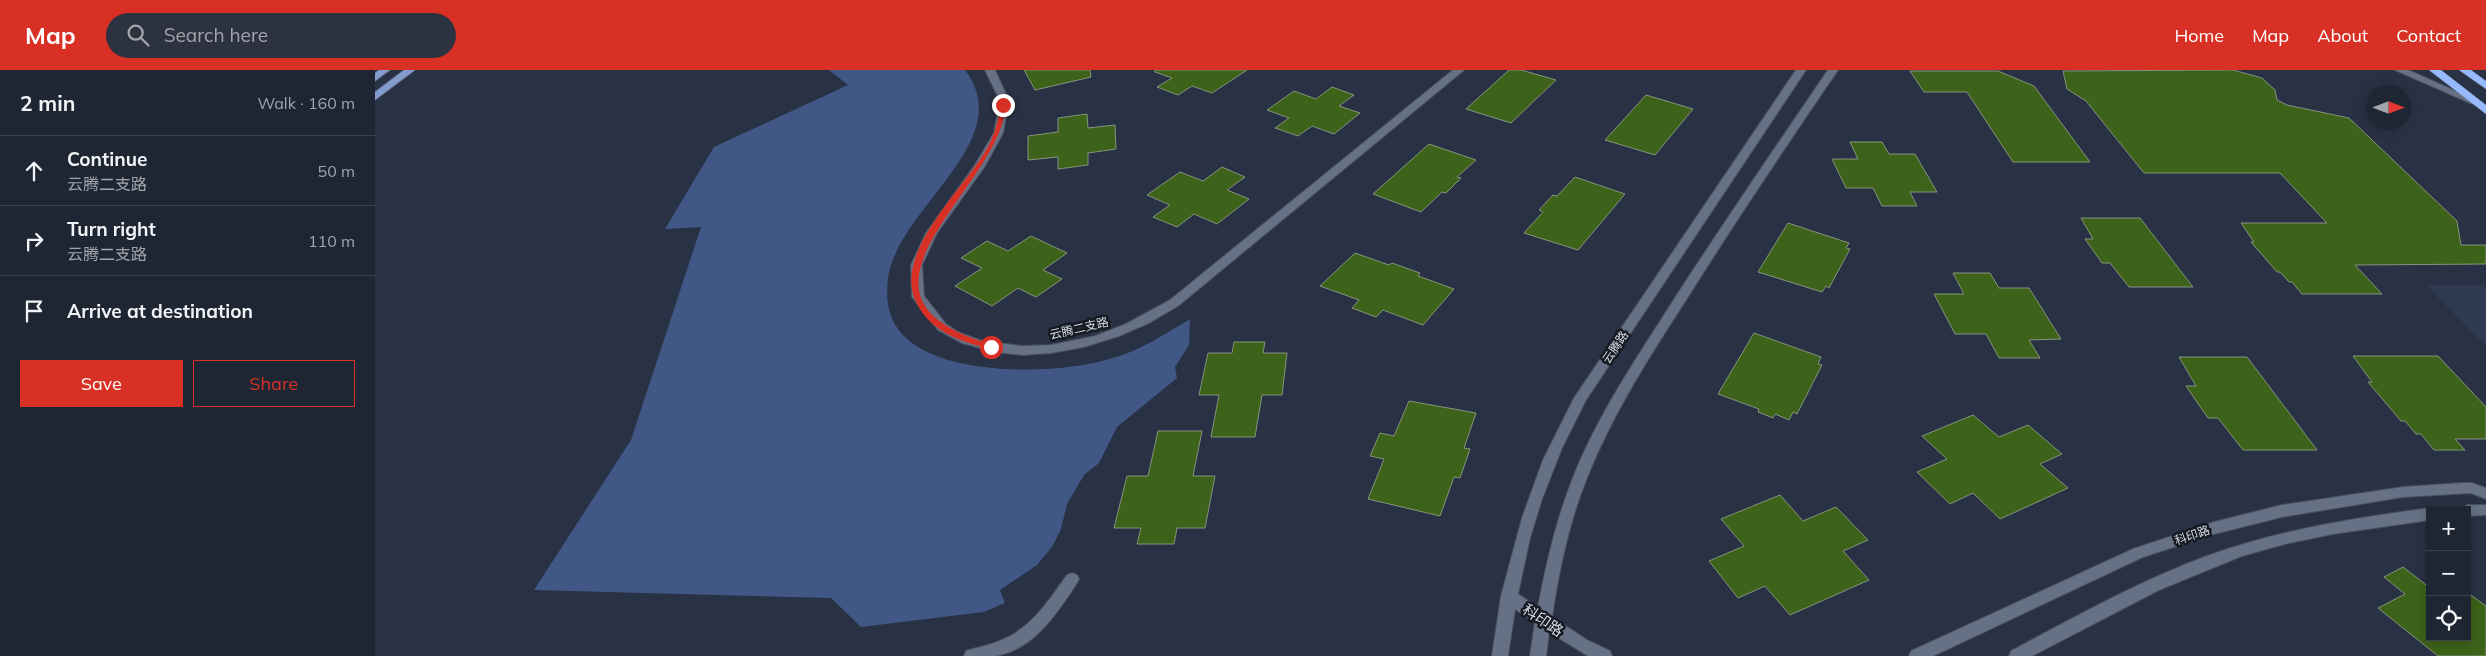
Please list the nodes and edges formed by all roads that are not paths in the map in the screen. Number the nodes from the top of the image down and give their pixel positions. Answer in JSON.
{"nodes":[{"id":1,"x":385,"y":70,"type":"edge"},
{"id":2,"x":410,"y":70,"type":"edge"},
{"id":3,"x":989,"y":70,"type":"edge"},
{"id":4,"x":1459,"y":70,"type":"edge"},
{"id":5,"x":1801,"y":70,"type":"edge"},
{"id":6,"x":1833,"y":70,"type":"edge"},
{"id":7,"x":2400,"y":70,"type":"edge"},
{"id":8,"x":2434,"y":70,"type":"edge"},
{"id":9,"x":2464,"y":70,"type":"edge"},
{"id":10,"x":1787,"y":72,"type":"dead end"},
{"id":11,"x":375,"y":78,"type":"edge"},
{"id":12,"x":2486,"y":86,"type":"edge"},
{"id":13,"x":1787,"y":92,"type":"junction"},
{"id":14,"x":375,"y":97,"type":"edge"},
{"id":15,"x":2473,"y":101,"type":"junction"},
{"id":16,"x":2486,"y":113,"type":"edge"},
{"id":17,"x":2486,"y":494,"type":"edge"},
{"id":18,"x":2426,"y":515,"type":"edge"},
{"id":19,"x":1072,"y":579,"type":"dead end"},
{"id":20,"x":1509,"y":596,"type":"junction"},
{"id":21,"x":1543,"y":621,"type":"junction"},
{"id":22,"x":972,"y":656,"type":"edge"},
{"id":23,"x":1500,"y":656,"type":"edge"},
{"id":24,"x":1538,"y":656,"type":"edge"},
{"id":25,"x":1604,"y":656,"type":"edge"},
{"id":26,"x":1917,"y":656,"type":"edge"},
{"id":27,"x":2017,"y":656,"type":"edge"}],
"edges":[{"from":1,"to":11,"type":"main road"},
{"from":2,"to":14,"type":"main road"},
{"from":3,"to":4,"type":"street","name":"云腾二支路"},
{"from":5,"to":13,"type":"street","name":"云腾路"},
{"from":6,"to":21,"type":"street"},
{"from":7,"to":15,"type":"street"},
{"from":8,"to":15,"type":"highway"},
{"from":9,"to":12,"type":"highway"},
{"from":10,"to":13,"type":"street"},
{"from":13,"to":20,"type":"street","name":"云腾路"},
{"from":15,"to":16,"type":"highway"},
{"from":17,"to":26,"type":"street","name":"科印路"},
{"from":18,"to":27,"type":"street"},
{"from":19,"to":22,"type":"street"},
{"from":20,"to":21,"type":"street","name":"科印路"},
{"from":20,"to":23,"type":"street","name":"云腾路"},
{"from":21,"to":24,"type":"street"},
{"from":21,"to":25,"type":"street","name":"科印路"}]}
